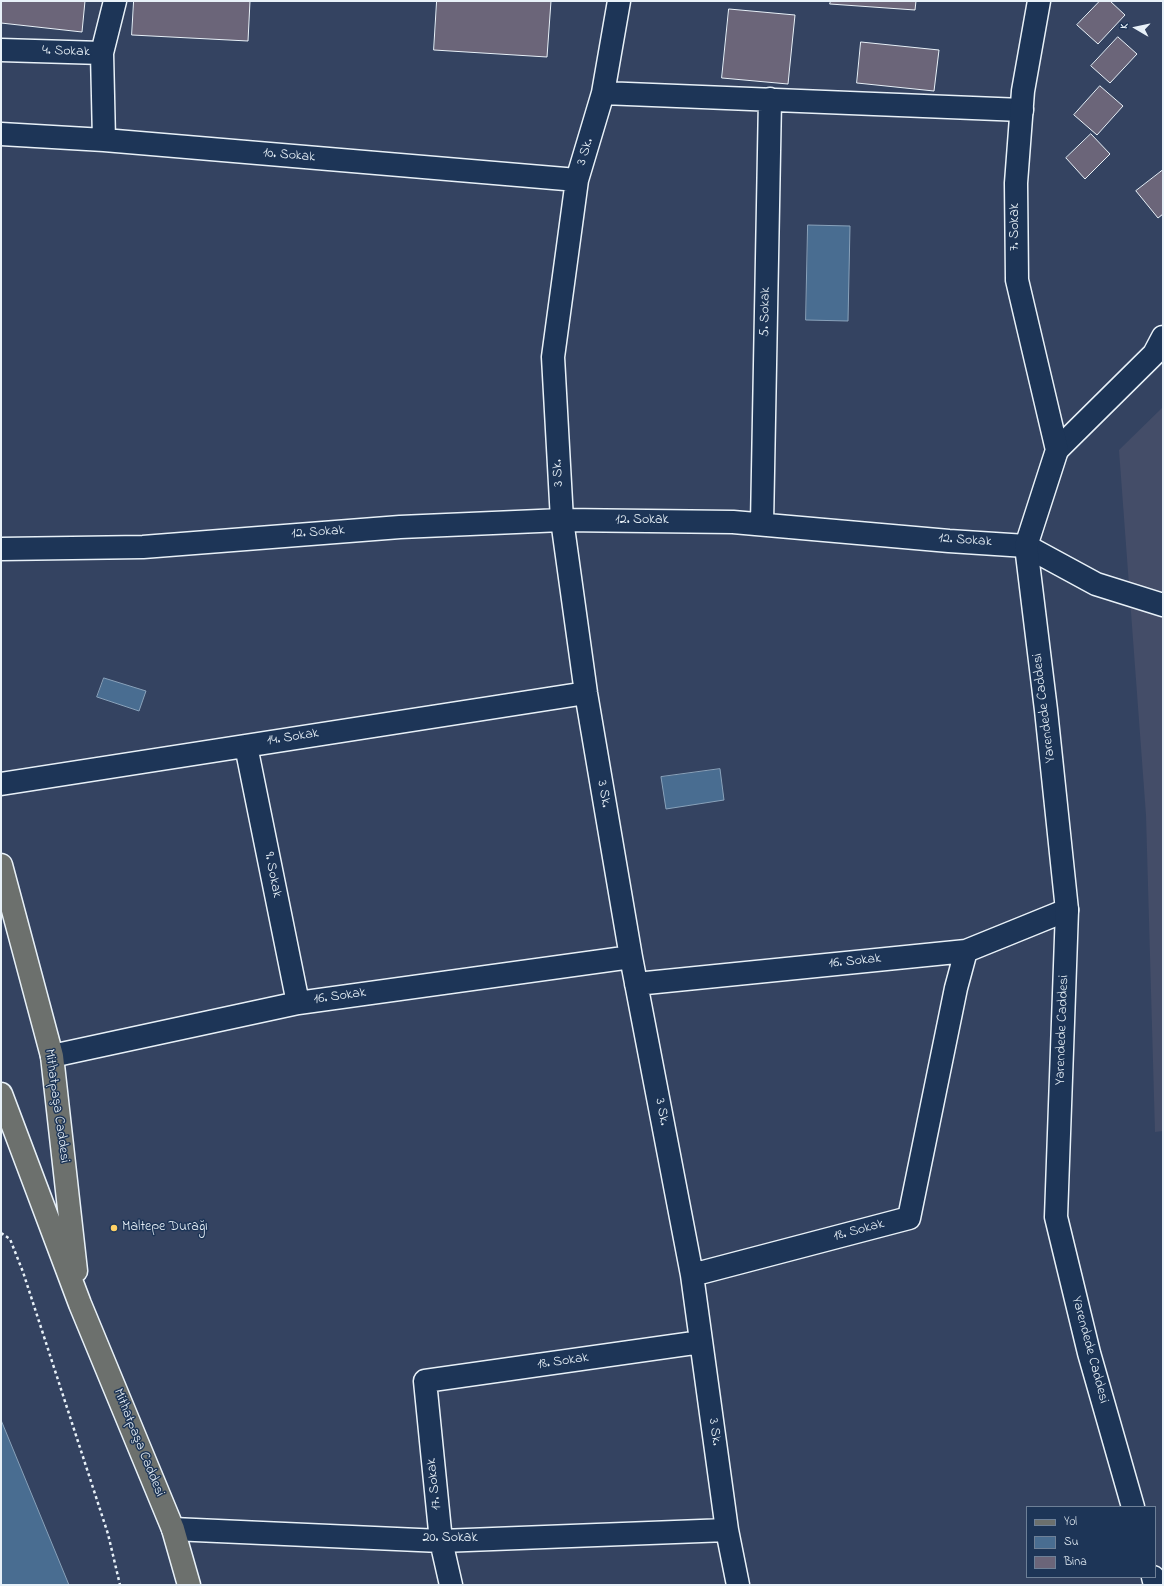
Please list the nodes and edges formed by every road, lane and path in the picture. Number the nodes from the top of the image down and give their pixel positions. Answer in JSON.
{"nodes":[{"id":1,"x":115,"y":1,"type":"edge"},
{"id":2,"x":619,"y":1,"type":"edge"},
{"id":3,"x":1039,"y":1,"type":"edge"},
{"id":4,"x":1,"y":50,"type":"edge"},
{"id":5,"x":102,"y":53,"type":"junction"},
{"id":6,"x":603,"y":93,"type":"junction"},
{"id":7,"x":770,"y":99,"type":"junction"},
{"id":8,"x":1022,"y":110,"type":"junction"},
{"id":9,"x":1,"y":134,"type":"edge"},
{"id":10,"x":104,"y":140,"type":"junction"},
{"id":11,"x":577,"y":180,"type":"junction"},
{"id":12,"x":1163,"y":337,"type":"edge"},
{"id":13,"x":1057,"y":450,"type":"junction"},
{"id":14,"x":562,"y":520,"type":"junction"},
{"id":15,"x":762,"y":524,"type":"junction"},
{"id":16,"x":1026,"y":546,"type":"junction"},
{"id":17,"x":1,"y":549,"type":"edge"},
{"id":18,"x":1163,"y":605,"type":"edge"},
{"id":19,"x":586,"y":692,"type":"junction"},
{"id":20,"x":246,"y":746,"type":"junction"},
{"id":21,"x":1,"y":784,"type":"edge"},
{"id":22,"x":1,"y":865,"type":"edge"},
{"id":23,"x":1067,"y":910,"type":"junction"},
{"id":24,"x":966,"y":951,"type":"junction"},
{"id":25,"x":631,"y":957,"type":"junction"},
{"id":26,"x":636,"y":984,"type":"junction"},
{"id":27,"x":298,"y":1003,"type":"junction"},
{"id":28,"x":52,"y":1056,"type":"junction"},
{"id":29,"x":1,"y":1094,"type":"edge"},
{"id":30,"x":1,"y":1233,"type":"edge"},
{"id":31,"x":692,"y":1275,"type":"junction"},
{"id":32,"x":80,"y":1304,"type":"junction"},
{"id":33,"x":701,"y":1342,"type":"junction"},
{"id":34,"x":425,"y":1381,"type":"joint"},
{"id":35,"x":1133,"y":1506,"type":"edge"},
{"id":36,"x":173,"y":1529,"type":"junction"},
{"id":37,"x":727,"y":1530,"type":"junction"},
{"id":38,"x":441,"y":1541,"type":"junction"},
{"id":39,"x":120,"y":1585,"type":"edge"},
{"id":40,"x":189,"y":1585,"type":"edge"},
{"id":41,"x":451,"y":1585,"type":"edge"},
{"id":42,"x":738,"y":1585,"type":"edge"}],
"edges":[{"from":1,"to":5,"type":"street","name":"4. Sokak"},
{"from":2,"to":6,"type":"street","name":"3 Sk."},
{"from":3,"to":8,"type":"street","name":"7. Sokak"},
{"from":4,"to":5,"type":"street","name":"4. Sokak"},
{"from":5,"to":10,"type":"street"},
{"from":6,"to":7,"type":"street"},
{"from":6,"to":11,"type":"street","name":"3 Sk."},
{"from":7,"to":8,"type":"street"},
{"from":7,"to":15,"type":"street","name":"5. Sokak"},
{"from":8,"to":13,"type":"street","name":"7. Sokak"},
{"from":9,"to":10,"type":"street","name":"10. Sokak"},
{"from":10,"to":11,"type":"street","name":"10. Sokak"},
{"from":11,"to":14,"type":"street","name":"3 Sk."},
{"from":12,"to":13,"type":"street"},
{"from":13,"to":16,"type":"street"},
{"from":14,"to":15,"type":"street","name":"12. Sokak"},
{"from":14,"to":17,"type":"street","name":"12. Sokak"},
{"from":14,"to":19,"type":"street","name":"3 Sk."},
{"from":15,"to":16,"type":"street","name":"12. Sokak"},
{"from":16,"to":18,"type":"street"},
{"from":16,"to":23,"type":"street","name":"Yarendede Caddesi"},
{"from":19,"to":20,"type":"street","name":"14. Sokak"},
{"from":19,"to":25,"type":"street","name":"3 Sk."},
{"from":20,"to":21,"type":"street","name":"14. Sokak"},
{"from":20,"to":27,"type":"street","name":"9. Sokak"},
{"from":22,"to":28,"type":"main road","name":"Mithatpaşa Caddesi"},
{"from":23,"to":24,"type":"street","name":"16. Sokak"},
{"from":23,"to":35,"type":"street","name":"Yarendede Caddesi"},
{"from":24,"to":26,"type":"street","name":"16. Sokak"},
{"from":24,"to":31,"type":"street","name":"18. Sokak"},
{"from":25,"to":26,"type":"street","name":"3 Sk."},
{"from":25,"to":27,"type":"street","name":"16. Sokak"},
{"from":26,"to":31,"type":"street","name":"3 Sk."},
{"from":27,"to":28,"type":"street","name":"16. Sokak"},
{"from":28,"to":32,"type":"main road","name":"Mithatpaşa Caddesi"},
{"from":29,"to":32,"type":"main road","name":"Mithatpaşa Caddesi"},
{"from":30,"to":39,"type":"path"},
{"from":31,"to":33,"type":"street","name":"3 Sk."},
{"from":32,"to":36,"type":"main road","name":"Mithatpaşa Caddesi"},
{"from":33,"to":34,"type":"street","name":"18. Sokak"},
{"from":33,"to":37,"type":"street","name":"3 Sk."},
{"from":34,"to":38,"type":"street","name":"17. Sokak"},
{"from":36,"to":38,"type":"street","name":"20. Sokak"},
{"from":36,"to":40,"type":"main road","name":"Mithatpaşa Caddesi"},
{"from":37,"to":38,"type":"street","name":"20. Sokak"},
{"from":37,"to":42,"type":"street","name":"3 Sk."},
{"from":38,"to":41,"type":"street","name":"17. Sokak"}]}
